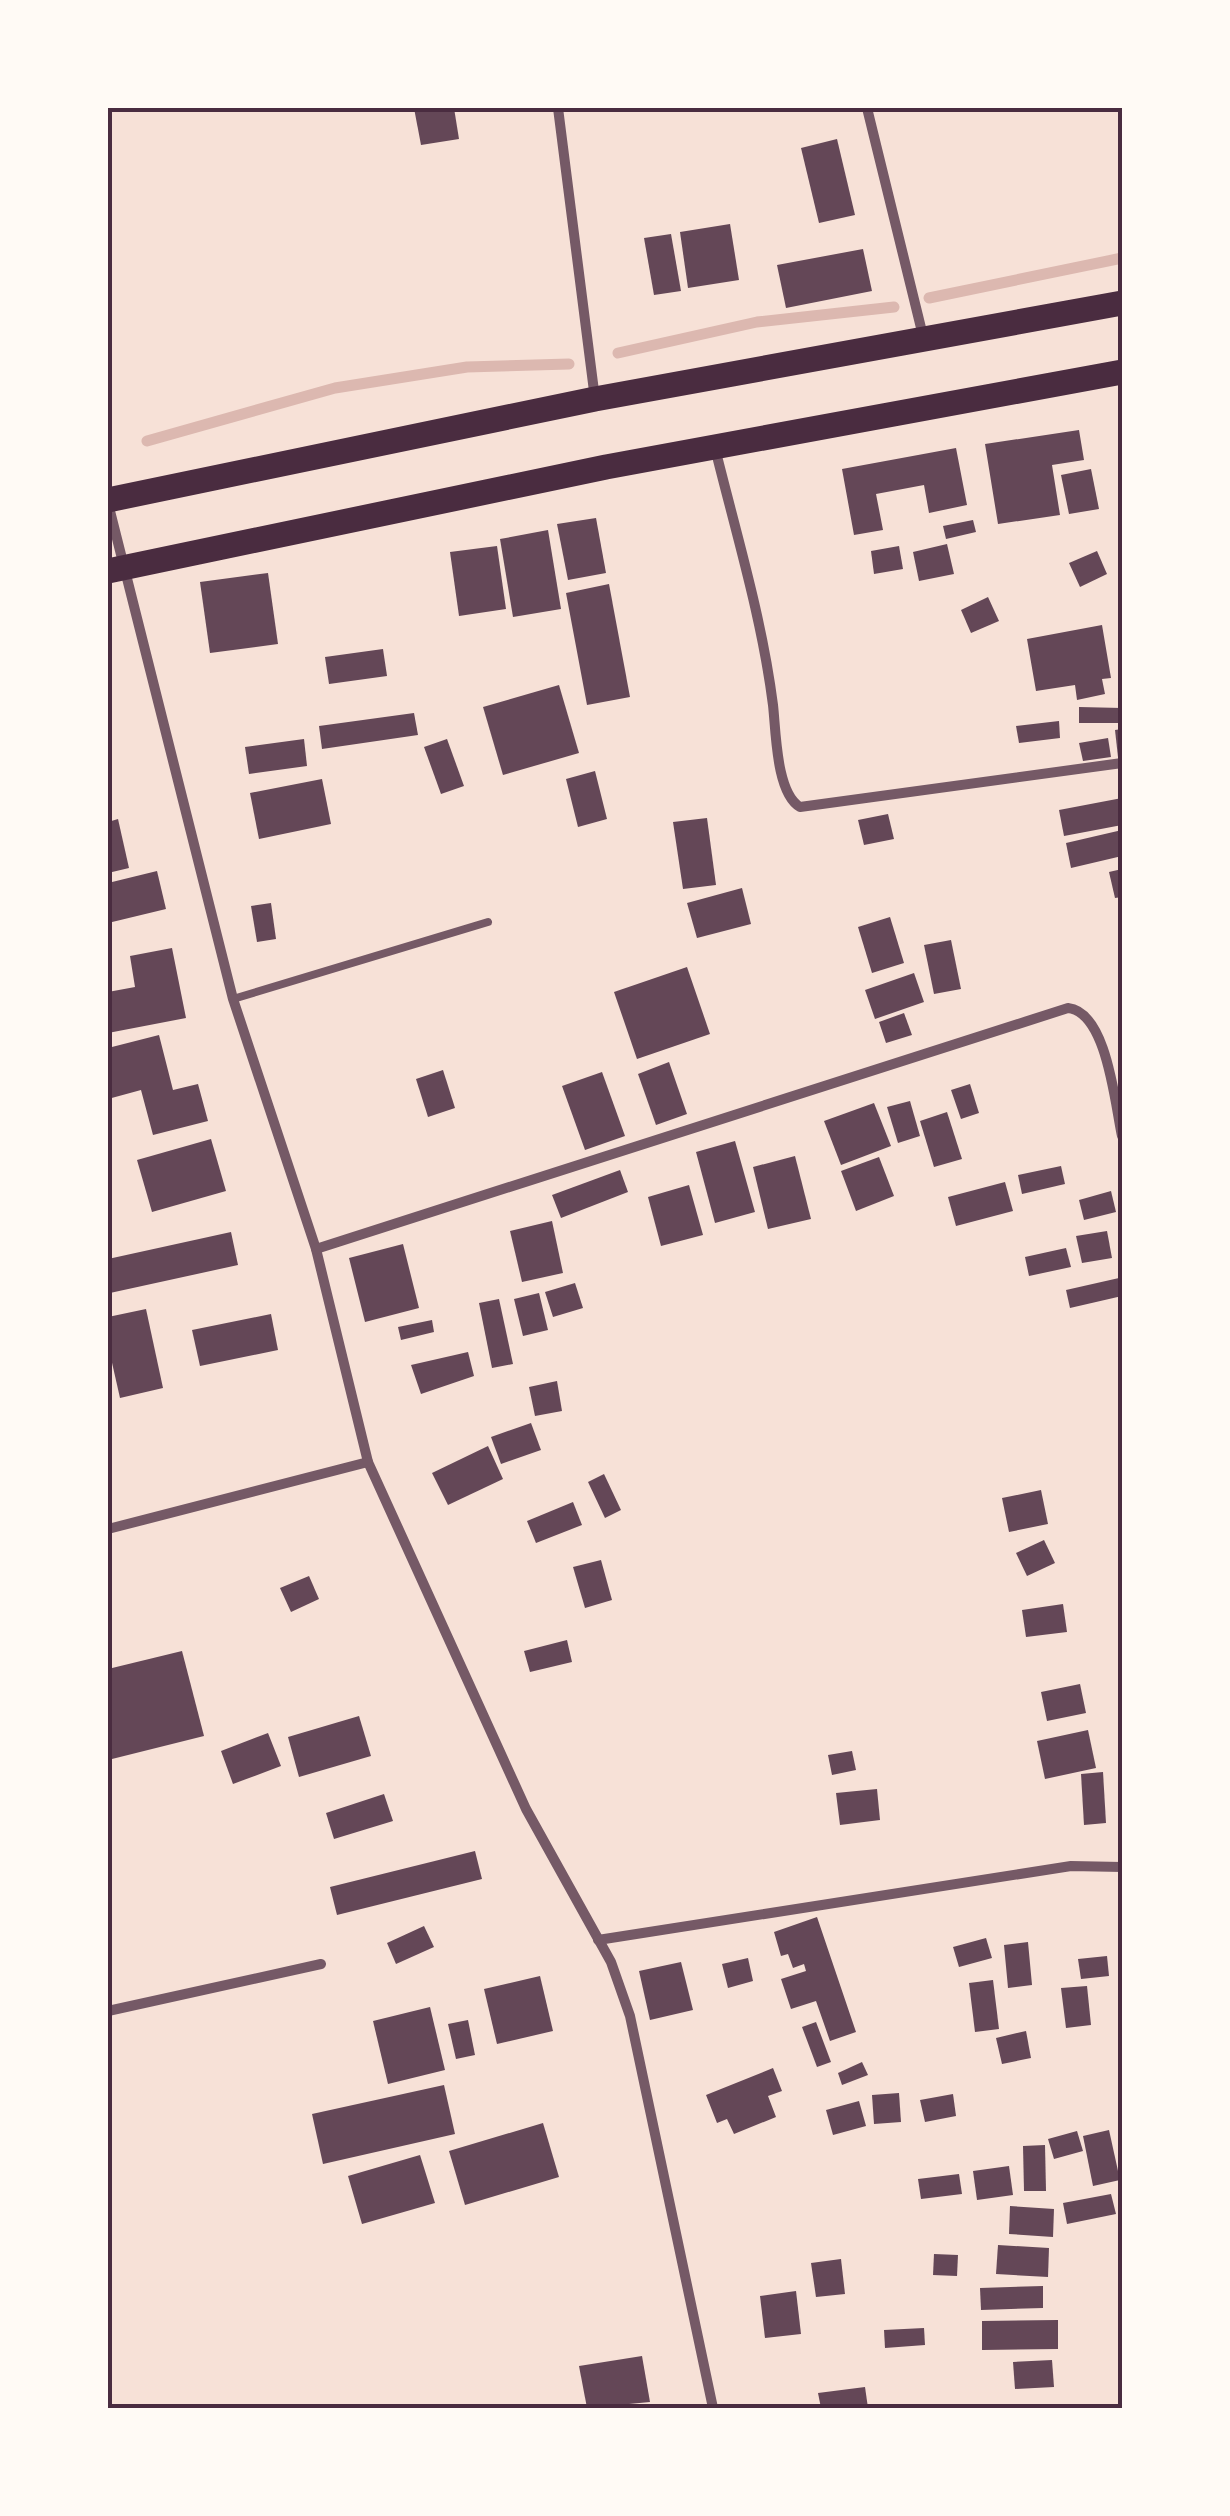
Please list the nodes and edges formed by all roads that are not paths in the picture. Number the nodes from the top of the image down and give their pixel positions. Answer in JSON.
{"nodes":[{"id":1,"x":558,"y":108,"type":"edge"},
{"id":2,"x":868,"y":108,"type":"edge"},
{"id":3,"x":1122,"y":302,"type":"edge"},
{"id":4,"x":924,"y":340,"type":"junction"},
{"id":5,"x":1122,"y":372,"type":"edge"},
{"id":6,"x":595,"y":399,"type":"junction"},
{"id":7,"x":714,"y":447,"type":"junction"},
{"id":8,"x":108,"y":502,"type":"edge"},
{"id":9,"x":116,"y":569,"type":"edge"},
{"id":10,"x":1122,"y":763,"type":"edge"},
{"id":11,"x":488,"y":922,"type":"dead end"},
{"id":12,"x":233,"y":999,"type":"junction"},
{"id":13,"x":1116,"y":1083,"type":"edge"},
{"id":14,"x":1122,"y":1136,"type":"edge"},
{"id":15,"x":316,"y":1249,"type":"junction"},
{"id":16,"x":368,"y":1462,"type":"junction"},
{"id":17,"x":108,"y":1528,"type":"edge"},
{"id":18,"x":1122,"y":1867,"type":"edge"},
{"id":19,"x":598,"y":1940,"type":"junction"},
{"id":20,"x":321,"y":1964,"type":"dead end"},
{"id":21,"x":108,"y":2011,"type":"edge"},
{"id":22,"x":712,"y":2408,"type":"edge"}],
"edges":[{"from":1,"to":6,"type":"street"},
{"from":2,"to":4,"type":"street"},
{"from":3,"to":4,"type":"main road"},
{"from":4,"to":6,"type":"main road"},
{"from":5,"to":7,"type":"main road"},
{"from":6,"to":8,"type":"main road"},
{"from":7,"to":9,"type":"main road"},
{"from":7,"to":10,"type":"street"},
{"from":8,"to":9,"type":"street"},
{"from":9,"to":12,"type":"street"},
{"from":11,"to":12,"type":"lane"},
{"from":12,"to":15,"type":"street"},
{"from":13,"to":14,"type":"street"},
{"from":13,"to":15,"type":"street"},
{"from":15,"to":16,"type":"street"},
{"from":16,"to":17,"type":"street"},
{"from":16,"to":19,"type":"street"},
{"from":18,"to":19,"type":"street"},
{"from":19,"to":22,"type":"street"},
{"from":20,"to":21,"type":"street"}]}
